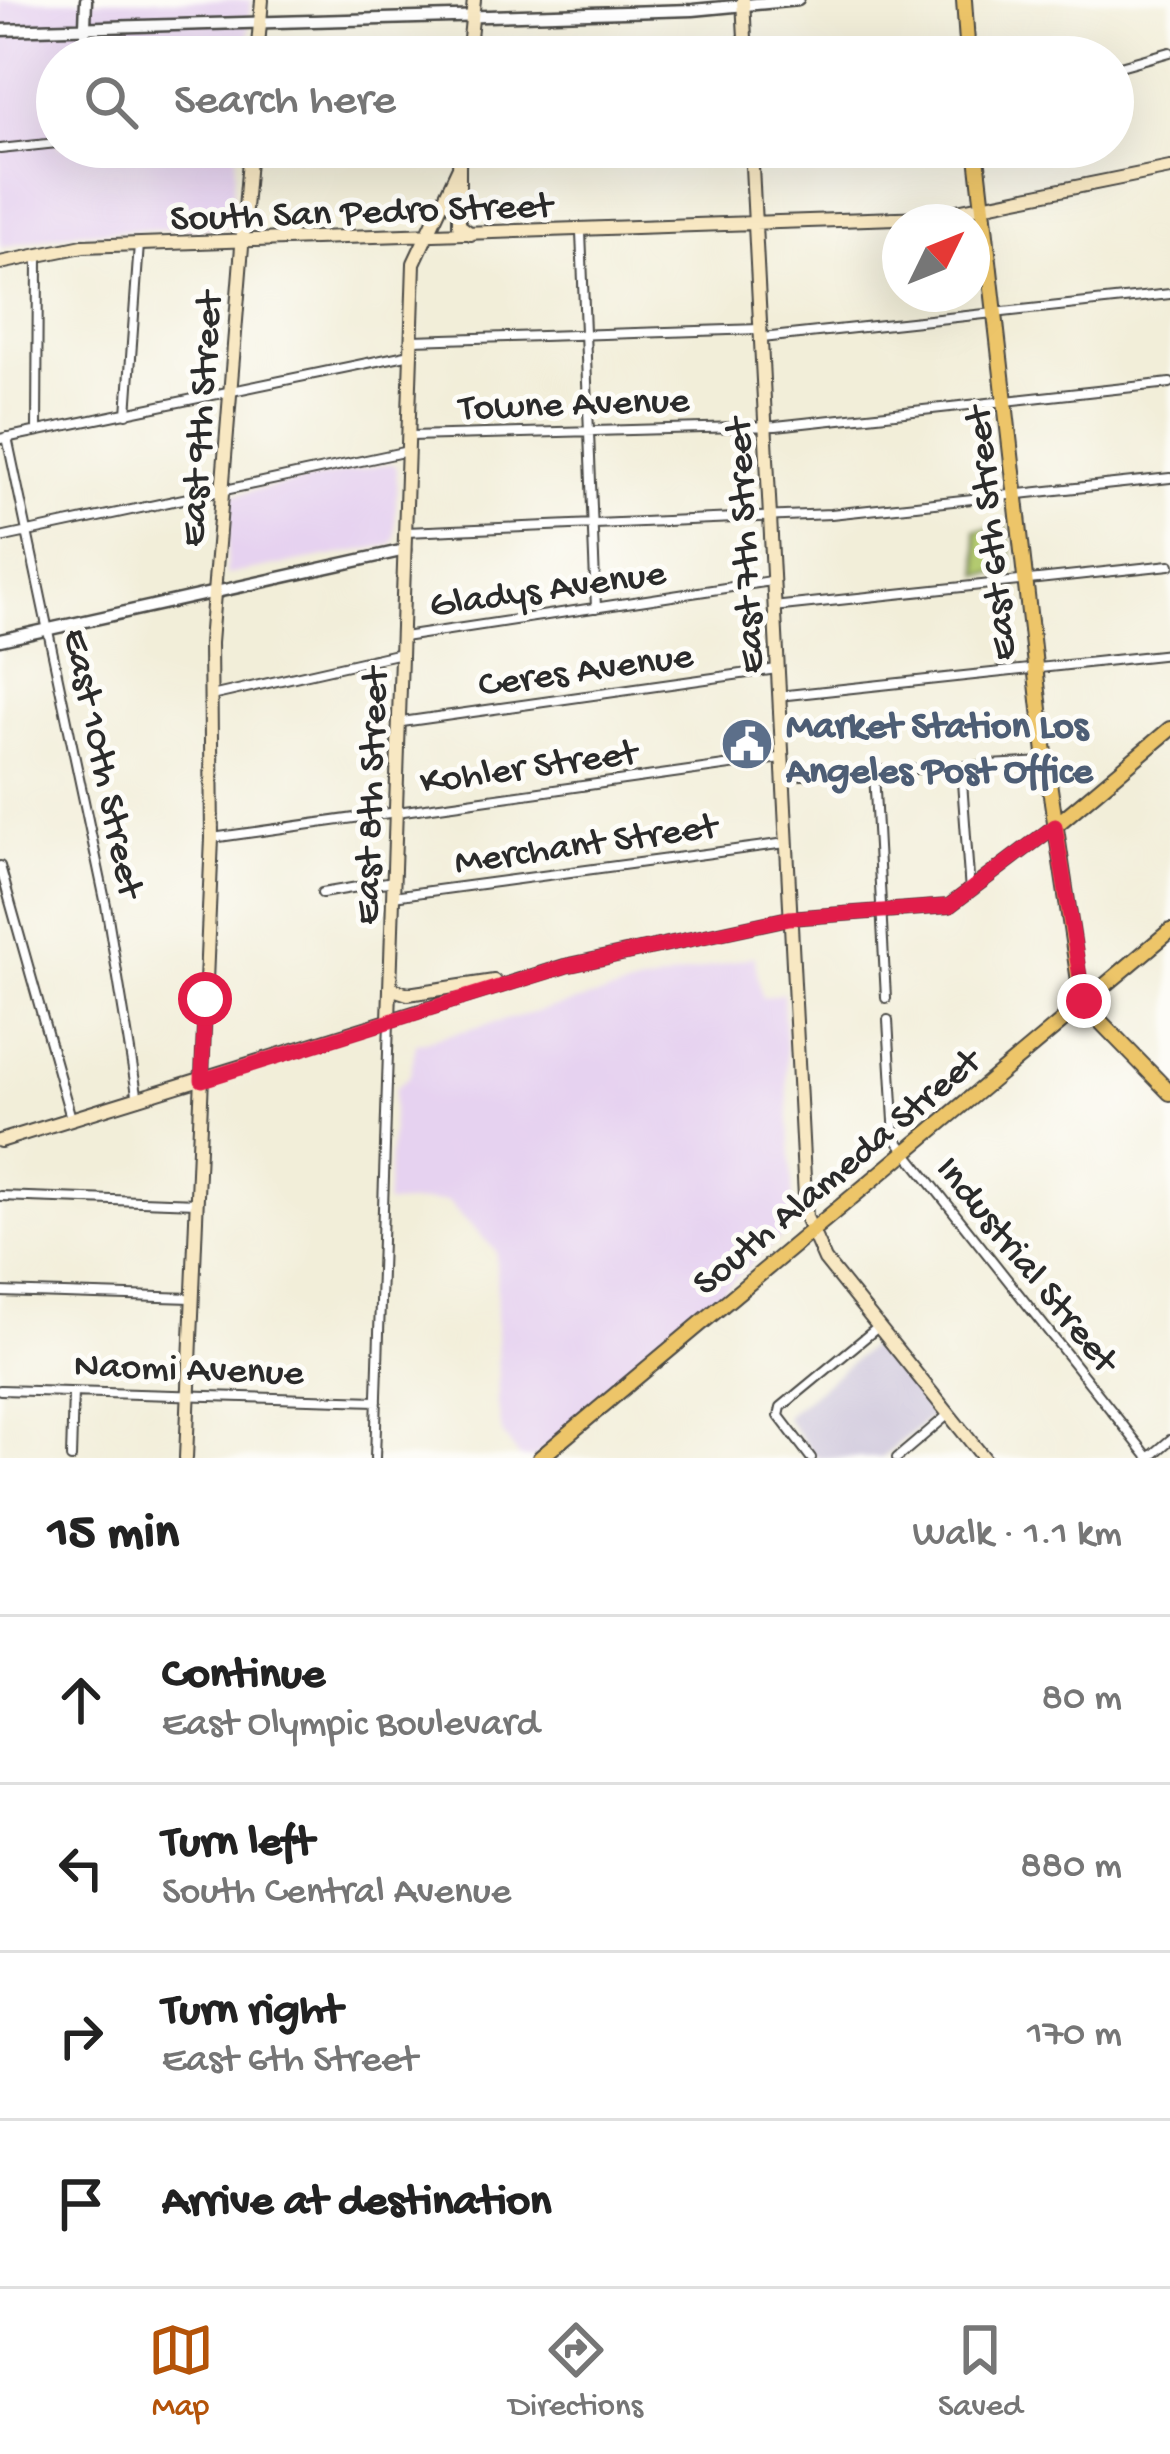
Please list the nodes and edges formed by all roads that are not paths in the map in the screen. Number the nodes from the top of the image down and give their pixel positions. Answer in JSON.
{"nodes":[{"id":1,"x":86,"y":0,"type":"edge"},
{"id":2,"x":262,"y":0,"type":"edge"},
{"id":3,"x":474,"y":0,"type":"edge"},
{"id":4,"x":798,"y":0,"type":"edge"},
{"id":5,"x":964,"y":0,"type":"edge"},
{"id":6,"x":743,"y":3,"type":"edge"},
{"id":7,"x":472,"y":16,"type":"junction"},
{"id":8,"x":260,"y":20,"type":"junction"},
{"id":9,"x":86,"y":26,"type":"junction"},
{"id":10,"x":0,"y":30,"type":"edge"},
{"id":11,"x":86,"y":36,"type":"edge"},
{"id":12,"x":259,"y":36,"type":"edge"},
{"id":13,"x":471,"y":36,"type":"edge"},
{"id":14,"x":745,"y":36,"type":"edge"},
{"id":15,"x":967,"y":36,"type":"edge"},
{"id":16,"x":1170,"y":52,"type":"edge"},
{"id":17,"x":1134,"y":62,"type":"edge"},
{"id":18,"x":36,"y":145,"type":"edge"},
{"id":19,"x":0,"y":149,"type":"edge"},
{"id":20,"x":248,"y":168,"type":"edge"},
{"id":21,"x":458,"y":168,"type":"edge"},
{"id":22,"x":459,"y":168,"type":"edge"},
{"id":23,"x":752,"y":168,"type":"edge"},
{"id":24,"x":978,"y":168,"type":"edge"},
{"id":25,"x":1170,"y":168,"type":"edge"},
{"id":26,"x":982,"y":204,"type":"edge"},
{"id":27,"x":990,"y":207,"type":"edge"},
{"id":28,"x":882,"y":219,"type":"edge"},
{"id":29,"x":756,"y":225,"type":"junction"},
{"id":30,"x":581,"y":232,"type":"junction"},
{"id":31,"x":472,"y":234,"type":"junction"},
{"id":32,"x":423,"y":236,"type":"junction"},
{"id":33,"x":240,"y":241,"type":"junction"},
{"id":34,"x":139,"y":244,"type":"junction"},
{"id":35,"x":38,"y":254,"type":"junction"},
{"id":36,"x":990,"y":261,"type":"edge"},
{"id":37,"x":0,"y":263,"type":"edge"},
{"id":38,"x":1170,"y":295,"type":"edge"},
{"id":39,"x":997,"y":313,"type":"junction"},
{"id":40,"x":762,"y":333,"type":"junction"},
{"id":41,"x":581,"y":336,"type":"junction"},
{"id":42,"x":413,"y":347,"type":"junction"},
{"id":43,"x":1170,"y":383,"type":"edge"},
{"id":44,"x":230,"y":391,"type":"junction"},
{"id":45,"x":1005,"y":400,"type":"junction"},
{"id":46,"x":127,"y":414,"type":"junction"},
{"id":47,"x":765,"y":425,"type":"junction"},
{"id":48,"x":587,"y":428,"type":"junction"},
{"id":49,"x":37,"y":431,"type":"junction"},
{"id":50,"x":4,"y":438,"type":"edge"},
{"id":51,"x":410,"y":444,"type":"junction"},
{"id":52,"x":1170,"y":478,"type":"edge"},
{"id":53,"x":221,"y":491,"type":"junction"},
{"id":54,"x":1014,"y":493,"type":"junction"},
{"id":55,"x":770,"y":518,"type":"junction"},
{"id":56,"x":592,"y":525,"type":"junction"},
{"id":57,"x":28,"y":532,"type":"junction"},
{"id":58,"x":406,"y":532,"type":"junction"},
{"id":59,"x":0,"y":538,"type":"edge"},
{"id":60,"x":405,"y":550,"type":"junction"},
{"id":61,"x":1170,"y":566,"type":"edge"},
{"id":62,"x":771,"y":581,"type":"junction"},
{"id":63,"x":1025,"y":581,"type":"junction"},
{"id":64,"x":214,"y":592,"type":"junction"},
{"id":65,"x":773,"y":607,"type":"junction"},
{"id":66,"x":596,"y":608,"type":"junction"},
{"id":67,"x":49,"y":629,"type":"junction"},
{"id":68,"x":403,"y":637,"type":"junction"},
{"id":69,"x":0,"y":640,"type":"edge"},
{"id":70,"x":403,"y":653,"type":"junction"},
{"id":71,"x":1170,"y":654,"type":"edge"},
{"id":72,"x":777,"y":668,"type":"junction"},
{"id":73,"x":1036,"y":669,"type":"junction"},
{"id":74,"x":778,"y":696,"type":"junction"},
{"id":75,"x":209,"y":697,"type":"junction"},
{"id":76,"x":402,"y":722,"type":"junction"},
{"id":77,"x":1170,"y":729,"type":"edge"},
{"id":78,"x":781,"y":758,"type":"junction"},
{"id":79,"x":1046,"y":762,"type":"junction"},
{"id":80,"x":962,"y":768,"type":"junction"},
{"id":81,"x":874,"y":772,"type":"junction"},
{"id":82,"x":782,"y":776,"type":"junction"},
{"id":83,"x":398,"y":812,"type":"junction"},
{"id":84,"x":1055,"y":826,"type":"junction"},
{"id":85,"x":212,"y":838,"type":"junction"},
{"id":86,"x":786,"y":843,"type":"junction"},
{"id":87,"x":0,"y":866,"type":"edge"},
{"id":88,"x":393,"y":889,"type":"junction"},
{"id":89,"x":322,"y":893,"type":"dead end"},
{"id":90,"x":970,"y":893,"type":"junction"},
{"id":91,"x":879,"y":913,"type":"junction"},
{"id":92,"x":789,"y":918,"type":"junction"},
{"id":93,"x":1170,"y":931,"type":"edge"},
{"id":94,"x":508,"y":982,"type":"junction"},
{"id":95,"x":390,"y":988,"type":"junction"},
{"id":96,"x":886,"y":998,"type":"dead end"},
{"id":97,"x":1084,"y":1001,"type":"junction"},
{"id":98,"x":389,"y":1020,"type":"junction"},
{"id":99,"x":888,"y":1020,"type":"dead end"},
{"id":100,"x":202,"y":1080,"type":"junction"},
{"id":101,"x":1170,"y":1093,"type":"edge"},
{"id":102,"x":138,"y":1100,"type":"junction"},
{"id":103,"x":72,"y":1119,"type":"junction"},
{"id":104,"x":0,"y":1141,"type":"edge"},
{"id":105,"x":906,"y":1154,"type":"junction"},
{"id":106,"x":0,"y":1196,"type":"edge"},
{"id":107,"x":197,"y":1203,"type":"junction"},
{"id":108,"x":809,"y":1233,"type":"junction"},
{"id":109,"x":0,"y":1292,"type":"edge"},
{"id":110,"x":193,"y":1298,"type":"junction"},
{"id":111,"x":878,"y":1327,"type":"junction"},
{"id":112,"x":0,"y":1390,"type":"edge"},
{"id":113,"x":73,"y":1392,"type":"junction"},
{"id":114,"x":189,"y":1392,"type":"junction"},
{"id":115,"x":377,"y":1401,"type":"junction"},
{"id":116,"x":949,"y":1414,"type":"junction"},
{"id":117,"x":1170,"y":1440,"type":"edge"},
{"id":118,"x":70,"y":1458,"type":"edge"},
{"id":119,"x":186,"y":1458,"type":"edge"},
{"id":120,"x":375,"y":1458,"type":"edge"},
{"id":121,"x":540,"y":1458,"type":"edge"},
{"id":122,"x":811,"y":1458,"type":"edge"},
{"id":123,"x":897,"y":1458,"type":"edge"},
{"id":124,"x":984,"y":1458,"type":"edge"},
{"id":125,"x":1149,"y":1458,"type":"edge"}],
"edges":[{"from":1,"to":9,"type":"street"},
{"from":2,"to":8,"type":"main road"},
{"from":3,"to":7,"type":"main road"},
{"from":4,"to":6,"type":"street"},
{"from":5,"to":15,"type":"main road"},
{"from":6,"to":7,"type":"street"},
{"from":6,"to":14,"type":"main road"},
{"from":7,"to":8,"type":"street"},
{"from":7,"to":13,"type":"main road"},
{"from":8,"to":9,"type":"street"},
{"from":8,"to":12,"type":"main road"},
{"from":9,"to":10,"type":"street"},
{"from":9,"to":11,"type":"street"},
{"from":16,"to":17,"type":"street"},
{"from":18,"to":19,"type":"street"},
{"from":20,"to":33,"type":"main road","name":"East 9th Street"},
{"from":21,"to":32,"type":"main road","name":"East 8th Street"},
{"from":22,"to":31,"type":"main road"},
{"from":23,"to":29,"type":"main road","name":"East 7th Street"},
{"from":24,"to":26,"type":"main road","name":"East 6th Street"},
{"from":25,"to":27,"type":"main road"},
{"from":28,"to":29,"type":"main road"},
{"from":29,"to":30,"type":"main road","name":"South San Pedro Street"},
{"from":29,"to":40,"type":"main road","name":"East 7th Street"},
{"from":30,"to":31,"type":"main road","name":"South San Pedro Street"},
{"from":30,"to":41,"type":"street"},
{"from":31,"to":32,"type":"main road","name":"South San Pedro Street"},
{"from":32,"to":33,"type":"main road","name":"South San Pedro Street"},
{"from":32,"to":42,"type":"main road","name":"East 8th Street"},
{"from":33,"to":34,"type":"main road","name":"South San Pedro Street"},
{"from":33,"to":44,"type":"main road","name":"East 9th Street"},
{"from":34,"to":35,"type":"main road","name":"South San Pedro Street"},
{"from":34,"to":46,"type":"street"},
{"from":35,"to":37,"type":"main road","name":"South San Pedro Street"},
{"from":35,"to":49,"type":"street"},
{"from":36,"to":39,"type":"main road","name":"East 6th Street"},
{"from":38,"to":39,"type":"street"},
{"from":39,"to":40,"type":"street"},
{"from":39,"to":45,"type":"main road","name":"East 6th Street"},
{"from":40,"to":41,"type":"street"},
{"from":40,"to":47,"type":"main road","name":"East 7th Street"},
{"from":41,"to":42,"type":"street"},
{"from":41,"to":48,"type":"street"},
{"from":42,"to":44,"type":"street"},
{"from":42,"to":51,"type":"main road","name":"East 8th Street"},
{"from":43,"to":45,"type":"street","name":"Towne Avenue"},
{"from":44,"to":46,"type":"street"},
{"from":44,"to":53,"type":"main road","name":"East 9th Street"},
{"from":45,"to":47,"type":"street","name":"Towne Avenue"},
{"from":45,"to":54,"type":"main road","name":"East 6th Street"},
{"from":46,"to":49,"type":"street"},
{"from":47,"to":48,"type":"street","name":"Towne Avenue"},
{"from":47,"to":55,"type":"main road","name":"East 7th Street"},
{"from":48,"to":51,"type":"street","name":"Towne Avenue"},
{"from":48,"to":56,"type":"street"},
{"from":49,"to":50,"type":"street"},
{"from":50,"to":57,"type":"street","name":"East 10th Street"},
{"from":51,"to":53,"type":"street","name":"Towne Avenue"},
{"from":51,"to":58,"type":"main road","name":"East 8th Street"},
{"from":52,"to":54,"type":"street"},
{"from":53,"to":57,"type":"street","name":"Towne Avenue"},
{"from":53,"to":64,"type":"main road","name":"East 9th Street"},
{"from":54,"to":55,"type":"street"},
{"from":54,"to":63,"type":"main road","name":"East 6th Street"},
{"from":55,"to":56,"type":"street"},
{"from":55,"to":62,"type":"main road","name":"East 7th Street"},
{"from":56,"to":58,"type":"street"},
{"from":56,"to":66,"type":"street"},
{"from":57,"to":59,"type":"street","name":"Towne Avenue"},
{"from":57,"to":67,"type":"street","name":"East 10th Street"},
{"from":58,"to":60,"type":"main road","name":"East 8th Street"},
{"from":60,"to":64,"type":"street"},
{"from":60,"to":68,"type":"main road","name":"East 8th Street"},
{"from":61,"to":63,"type":"street"},
{"from":62,"to":65,"type":"main road","name":"East 7th Street"},
{"from":62,"to":66,"type":"street","name":"Gladys Avenue"},
{"from":63,"to":65,"type":"street"},
{"from":63,"to":73,"type":"main road","name":"East 6th Street"},
{"from":64,"to":67,"type":"street"},
{"from":64,"to":75,"type":"main road","name":"East 9th Street"},
{"from":65,"to":72,"type":"main road","name":"East 7th Street"},
{"from":66,"to":68,"type":"street","name":"Gladys Avenue"},
{"from":67,"to":69,"type":"street"},
{"from":67,"to":102,"type":"street","name":"East 10th Street"},
{"from":68,"to":70,"type":"main road","name":"East 8th Street"},
{"from":70,"to":75,"type":"street","name":"Gladys Avenue"},
{"from":70,"to":76,"type":"main road","name":"East 8th Street"},
{"from":71,"to":73,"type":"street"},
{"from":72,"to":74,"type":"main road","name":"East 7th Street"},
{"from":72,"to":76,"type":"street","name":"Ceres Avenue"},
{"from":73,"to":74,"type":"street"},
{"from":73,"to":79,"type":"main road","name":"East 6th Street"},
{"from":74,"to":78,"type":"main road","name":"East 7th Street"},
{"from":75,"to":85,"type":"main road","name":"East 9th Street"},
{"from":76,"to":83,"type":"main road","name":"East 8th Street"},
{"from":77,"to":84,"type":"main road"},
{"from":78,"to":82,"type":"main road","name":"East 7th Street"},
{"from":78,"to":83,"type":"street","name":"Kohler Street"},
{"from":79,"to":80,"type":"street"},
{"from":79,"to":84,"type":"main road","name":"East 6th Street"},
{"from":80,"to":81,"type":"street"},
{"from":80,"to":90,"type":"street"},
{"from":81,"to":82,"type":"street"},
{"from":81,"to":91,"type":"street"},
{"from":82,"to":86,"type":"main road","name":"East 7th Street"},
{"from":83,"to":85,"type":"street","name":"Kohler Street"},
{"from":83,"to":88,"type":"main road","name":"East 8th Street"},
{"from":84,"to":90,"type":"main road"},
{"from":84,"to":97,"type":"main road","name":"East 6th Street"},
{"from":85,"to":100,"type":"main road","name":"East 9th Street"},
{"from":86,"to":88,"type":"street","name":"Merchant Street"},
{"from":86,"to":92,"type":"main road","name":"East 7th Street"},
{"from":87,"to":103,"type":"street"},
{"from":88,"to":89,"type":"street","name":"Merchant Street"},
{"from":88,"to":95,"type":"main road","name":"East 8th Street"},
{"from":90,"to":91,"type":"main road"},
{"from":91,"to":92,"type":"main road"},
{"from":91,"to":96,"type":"street"},
{"from":92,"to":94,"type":"main road"},
{"from":92,"to":108,"type":"main road","name":"East 7th Street"},
{"from":93,"to":97,"type":"main road","name":"South Alameda Street"},
{"from":94,"to":95,"type":"main road"},
{"from":94,"to":98,"type":"main road"},
{"from":95,"to":98,"type":"main road","name":"East 8th Street"},
{"from":97,"to":101,"type":"main road"},
{"from":97,"to":105,"type":"main road","name":"South Alameda Street"},
{"from":98,"to":100,"type":"main road"},
{"from":98,"to":115,"type":"street","name":"East 8th Street"},
{"from":99,"to":105,"type":"street","name":"Industrial Street"},
{"from":100,"to":102,"type":"main road"},
{"from":100,"to":107,"type":"main road","name":"East 9th Street"},
{"from":102,"to":103,"type":"main road"},
{"from":103,"to":104,"type":"main road"},
{"from":105,"to":108,"type":"main road","name":"South Alameda Street"},
{"from":105,"to":125,"type":"street","name":"Industrial Street"},
{"from":106,"to":107,"type":"street"},
{"from":107,"to":110,"type":"main road","name":"East 9th Street"},
{"from":108,"to":111,"type":"main road","name":"East 7th Street"},
{"from":108,"to":121,"type":"main road","name":"South Alameda Street"},
{"from":109,"to":110,"type":"street"},
{"from":110,"to":114,"type":"main road","name":"East 9th Street"},
{"from":111,"to":116,"type":"main road","name":"East 7th Street"},
{"from":111,"to":122,"type":"street"},
{"from":112,"to":113,"type":"street","name":"Naomi Avenue"},
{"from":113,"to":114,"type":"street","name":"Naomi Avenue"},
{"from":113,"to":118,"type":"street"},
{"from":114,"to":115,"type":"street","name":"Naomi Avenue"},
{"from":114,"to":119,"type":"main road","name":"East 9th Street"},
{"from":115,"to":120,"type":"street","name":"East 8th Street"},
{"from":116,"to":123,"type":"street"},
{"from":116,"to":124,"type":"main road","name":"East 7th Street"},
{"from":117,"to":125,"type":"street"}]}
